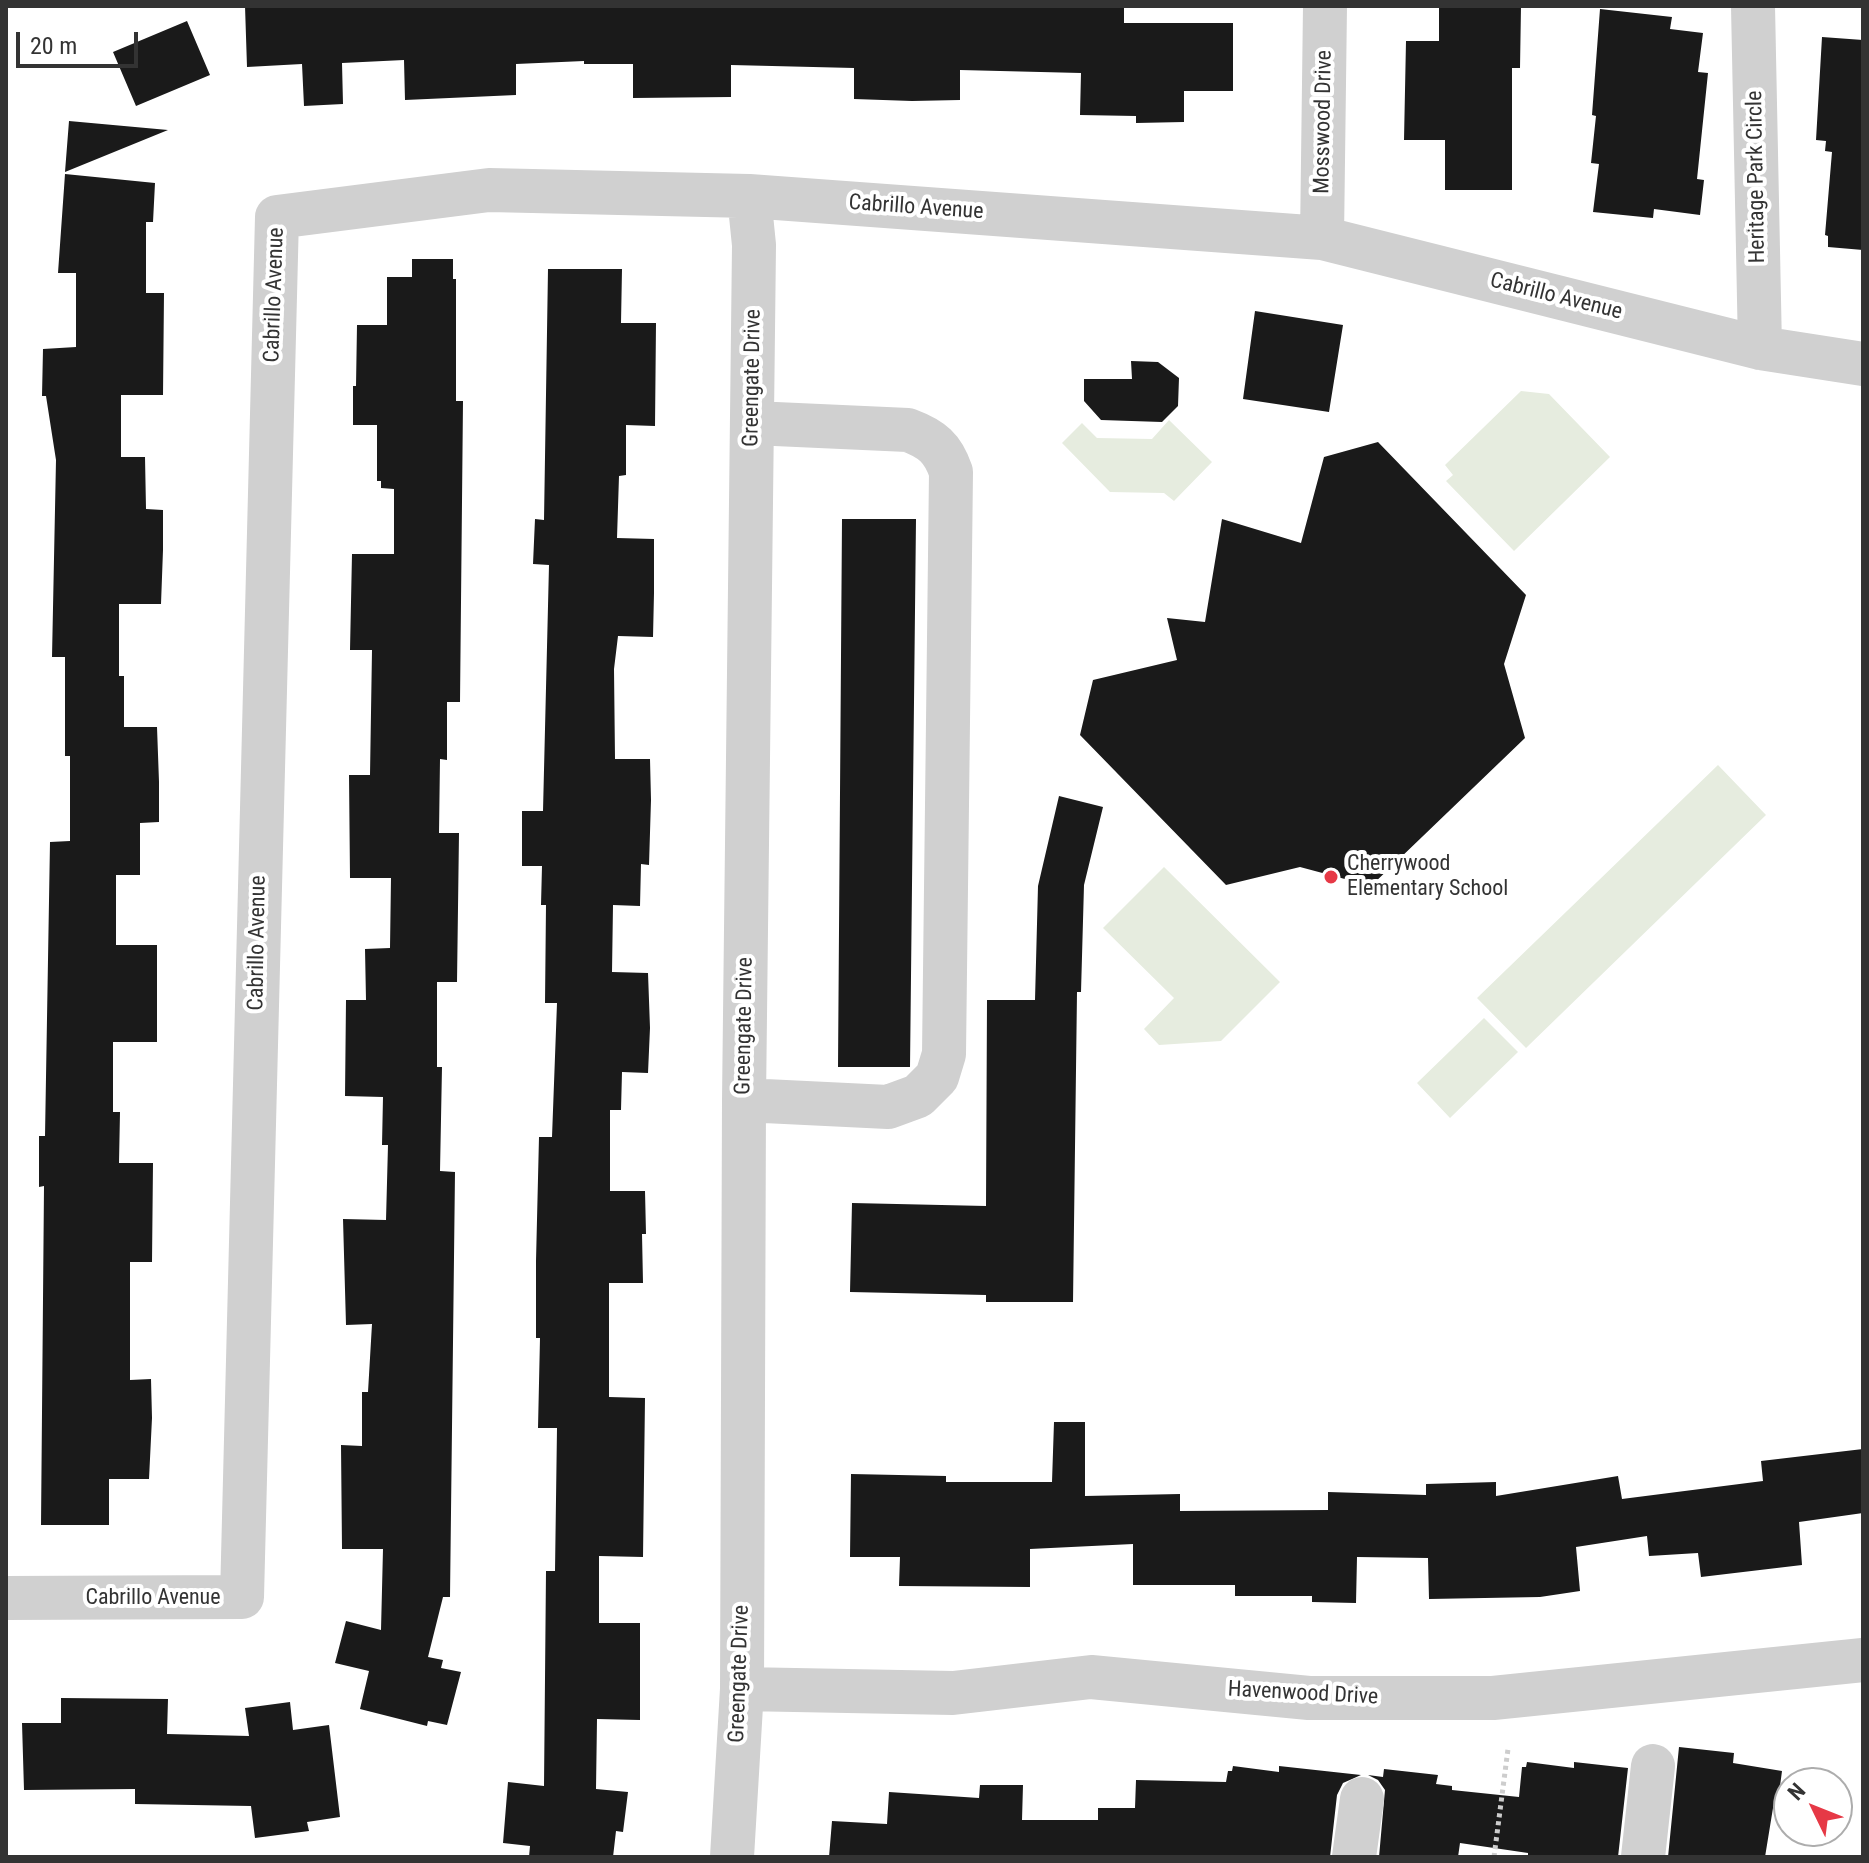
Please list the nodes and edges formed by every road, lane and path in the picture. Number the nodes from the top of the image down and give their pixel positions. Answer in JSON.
{"nodes":[{"id":1,"x":1325,"y":6,"type":"edge"},
{"id":2,"x":1753,"y":6,"type":"edge"},
{"id":3,"x":749,"y":196,"type":"junction"},
{"id":4,"x":1322,"y":238,"type":"junction"},
{"id":5,"x":1760,"y":348,"type":"junction"},
{"id":6,"x":1863,"y":364,"type":"edge"},
{"id":7,"x":753,"y":423,"type":"junction"},
{"id":8,"x":744,"y":1100,"type":"junction"},
{"id":9,"x":6,"y":1598,"type":"edge"},
{"id":10,"x":1863,"y":1660,"type":"edge"},
{"id":11,"x":742,"y":1689,"type":"junction"},
{"id":12,"x":1508,"y":1749,"type":"dead end"},
{"id":13,"x":1653,"y":1766,"type":"dead end"},
{"id":14,"x":1362,"y":1799,"type":"dead end"},
{"id":15,"x":732,"y":1857,"type":"edge"},
{"id":16,"x":1354,"y":1857,"type":"edge"},
{"id":17,"x":1494,"y":1857,"type":"edge"},
{"id":18,"x":1643,"y":1857,"type":"edge"}],
"edges":[{"from":1,"to":4,"type":"street","name":"Mosswood Drive"},
{"from":2,"to":5,"type":"street","name":"Heritage Park Circle"},
{"from":3,"to":4,"type":"street","name":"Cabrillo Avenue"},
{"from":3,"to":7,"type":"street","name":"Greengate Drive"},
{"from":3,"to":9,"type":"street","name":"Cabrillo Avenue"},
{"from":4,"to":5,"type":"street","name":"Cabrillo Avenue"},
{"from":5,"to":6,"type":"street","name":"Cabrillo Avenue"},
{"from":7,"to":8,"type":"street","name":"Greengate Drive"},
{"from":7,"to":8,"type":"street"},
{"from":8,"to":11,"type":"street","name":"Greengate Drive"},
{"from":10,"to":11,"type":"street","name":"Havenwood Drive"},
{"from":11,"to":15,"type":"street","name":"Greengate Drive"},
{"from":12,"to":17,"type":"path"},
{"from":13,"to":18,"type":"street"},
{"from":14,"to":16,"type":"street"}]}
